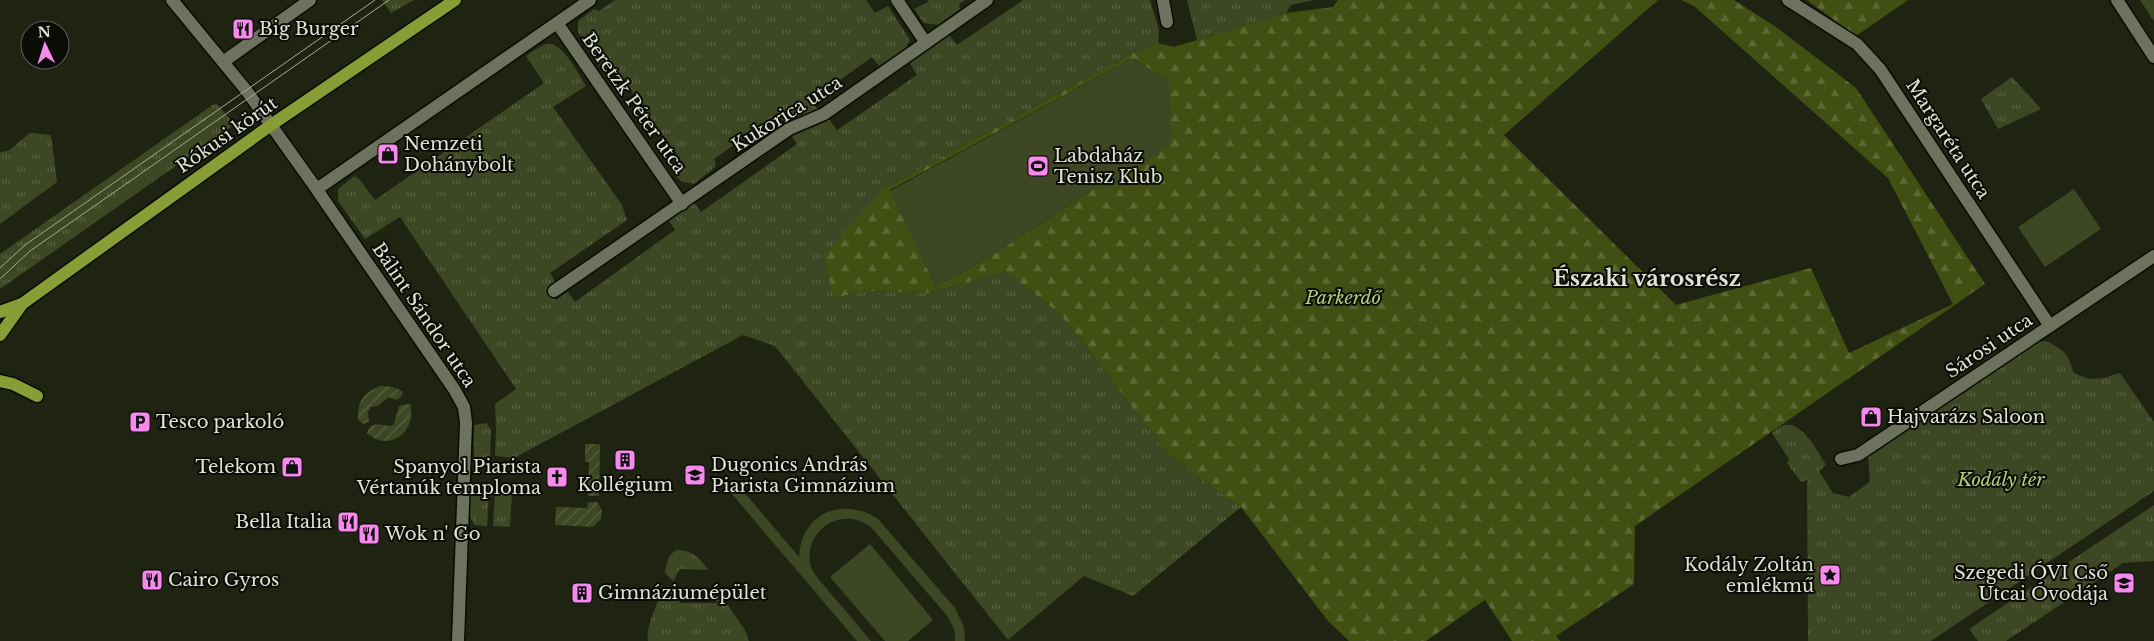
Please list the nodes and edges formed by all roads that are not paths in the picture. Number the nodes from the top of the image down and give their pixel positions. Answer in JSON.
{"nodes":[{"id":1,"x":172,"y":0,"type":"edge"},
{"id":2,"x":310,"y":0,"type":"edge"},
{"id":3,"x":455,"y":0,"type":"edge"},
{"id":4,"x":590,"y":0,"type":"edge"},
{"id":5,"x":897,"y":0,"type":"edge"},
{"id":6,"x":987,"y":0,"type":"edge"},
{"id":7,"x":1163,"y":0,"type":"edge"},
{"id":8,"x":1788,"y":0,"type":"edge"},
{"id":9,"x":2117,"y":0,"type":"edge"},
{"id":10,"x":1167,"y":22,"type":"dead end"},
{"id":11,"x":557,"y":23,"type":"junction"},
{"id":12,"x":926,"y":43,"type":"junction"},
{"id":13,"x":2154,"y":57,"type":"edge"},
{"id":14,"x":223,"y":62,"type":"junction"},
{"id":15,"x":271,"y":125,"type":"junction"},
{"id":16,"x":317,"y":189,"type":"junction"},
{"id":17,"x":682,"y":204,"type":"junction"},
{"id":18,"x":2154,"y":256,"type":"edge"},
{"id":19,"x":554,"y":291,"type":"dead end"},
{"id":20,"x":22,"y":304,"type":"junction"},
{"id":21,"x":0,"y":312,"type":"edge"},
{"id":22,"x":2050,"y":326,"type":"junction"},
{"id":23,"x":0,"y":335,"type":"edge"},
{"id":24,"x":0,"y":381,"type":"edge"},
{"id":25,"x":36,"y":396,"type":"dead end"},
{"id":26,"x":1841,"y":459,"type":"dead end"},
{"id":27,"x":458,"y":641,"type":"edge"}],
"edges":[{"from":1,"to":14,"type":"street","name":"Bálint Sándor utca"},
{"from":2,"to":14,"type":"street"},
{"from":3,"to":15,"type":"main road","name":"Rókusi körút"},
{"from":4,"to":11,"type":"street"},
{"from":5,"to":12,"type":"street"},
{"from":6,"to":12,"type":"street","name":"Kukorica utca"},
{"from":7,"to":10,"type":"street"},
{"from":8,"to":22,"type":"street","name":"Margaréta utca"},
{"from":9,"to":13,"type":"street"},
{"from":11,"to":16,"type":"street"},
{"from":11,"to":17,"type":"street","name":"Beretzk Péter utca"},
{"from":12,"to":17,"type":"street","name":"Kukorica utca"},
{"from":14,"to":15,"type":"street","name":"Bálint Sándor utca"},
{"from":15,"to":16,"type":"street","name":"Bálint Sándor utca"},
{"from":15,"to":20,"type":"main road","name":"Rókusi körút"},
{"from":16,"to":27,"type":"street","name":"Bálint Sándor utca"},
{"from":17,"to":19,"type":"street","name":"Kukorica utca"},
{"from":18,"to":22,"type":"street","name":"Sárosi utca"},
{"from":20,"to":21,"type":"main road","name":"Rókusi körút"},
{"from":20,"to":23,"type":"main road","name":"Rókusi körút"},
{"from":22,"to":26,"type":"street","name":"Sárosi utca"},
{"from":24,"to":25,"type":"main road"}]}
